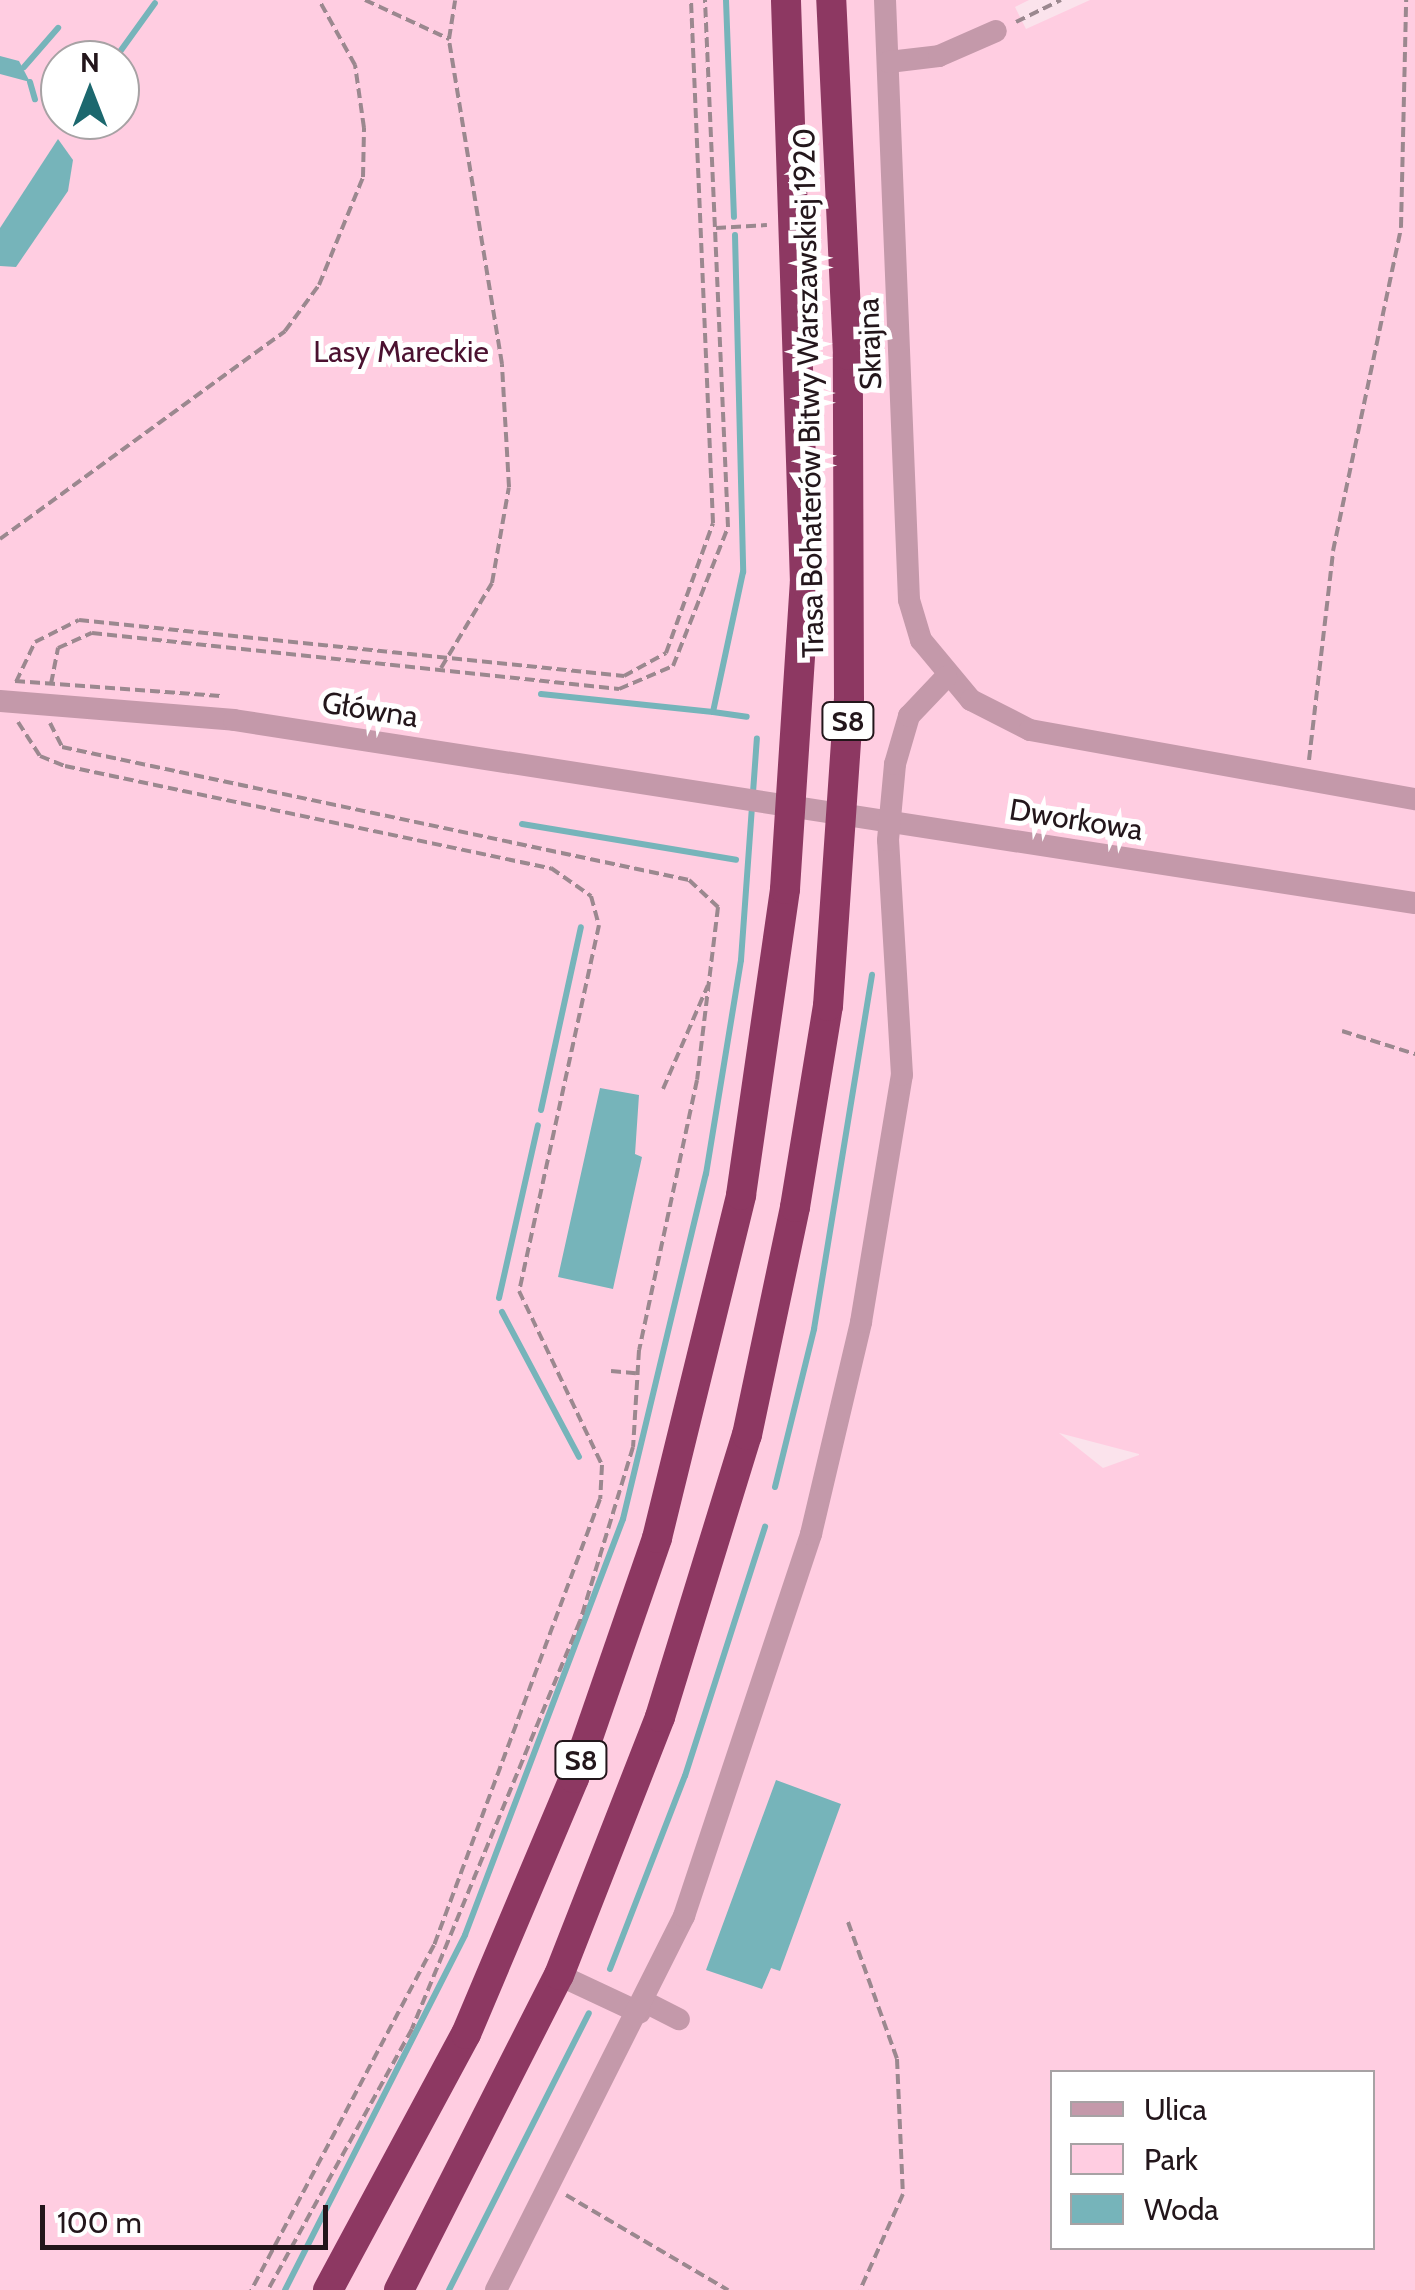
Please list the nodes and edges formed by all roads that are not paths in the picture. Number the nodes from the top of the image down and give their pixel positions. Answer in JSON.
{"nodes":[{"id":1,"x":786,"y":0,"type":"edge"},
{"id":2,"x":831,"y":0,"type":"edge"},
{"id":3,"x":885,"y":0,"type":"edge"},
{"id":4,"x":996,"y":31,"type":"road end"},
{"id":5,"x":889,"y":62,"type":"junction"},
{"id":6,"x":946,"y":677,"type":"junction"},
{"id":7,"x":8,"y":701,"type":"edge"},
{"id":8,"x":728,"y":796,"type":"joint"},
{"id":9,"x":1415,"y":800,"type":"edge"},
{"id":10,"x":1415,"y":903,"type":"edge"},
{"id":11,"x":559,"y":1975,"type":"junction"},
{"id":12,"x":642,"y":2007,"type":"junction"},
{"id":13,"x":679,"y":2019,"type":"dead end"},
{"id":14,"x":328,"y":2290,"type":"edge"},
{"id":15,"x":399,"y":2290,"type":"edge"},
{"id":16,"x":496,"y":2290,"type":"edge"}],
"edges":[{"from":1,"to":14,"type":"highway","name":"Trasa Bohaterów Bitwy Warszawskiej 1920","number":"S8"},
{"from":2,"to":11,"type":"highway","name":"Trasa Bohaterów Bitwy Warszawskiej 1920","number":"S8"},
{"from":3,"to":5,"type":"street","name":"Skrajna"},
{"from":4,"to":5,"type":"street"},
{"from":5,"to":6,"type":"street","name":"Skrajna"},
{"from":6,"to":9,"type":"street"},
{"from":6,"to":12,"type":"street"},
{"from":7,"to":8,"type":"street","name":"Główna"},
{"from":8,"to":10,"type":"street","name":"Dworkowa"},
{"from":11,"to":12,"type":"street"},
{"from":11,"to":15,"type":"highway","number":"S8"},
{"from":12,"to":13,"type":"street"},
{"from":12,"to":16,"type":"street"}]}
